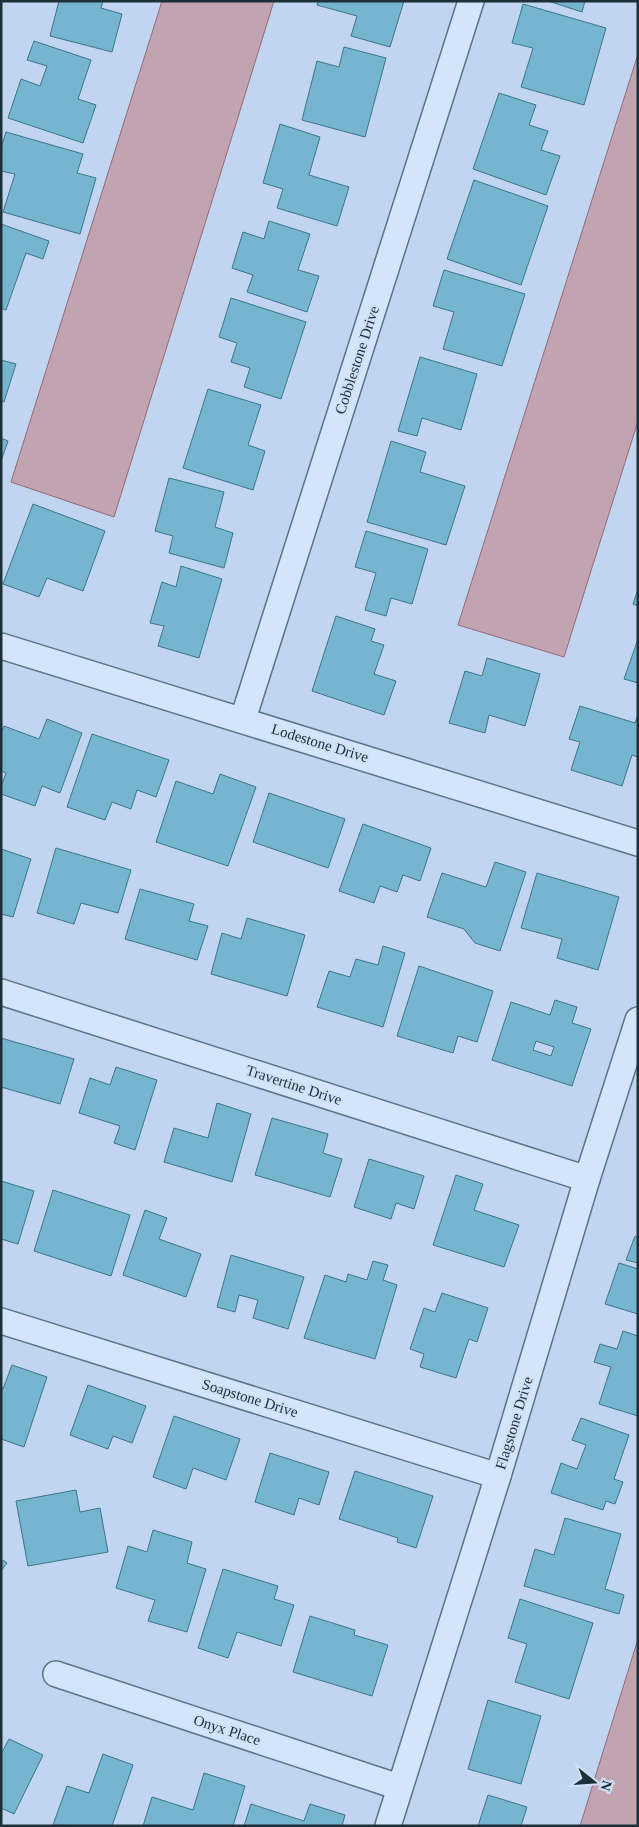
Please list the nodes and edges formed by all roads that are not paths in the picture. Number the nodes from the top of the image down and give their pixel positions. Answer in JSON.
{"nodes":[{"id":1,"x":471,"y":1,"type":"edge"},
{"id":2,"x":1,"y":646,"type":"edge"},
{"id":3,"x":242,"y":719,"type":"junction"},
{"id":4,"x":638,"y":843,"type":"edge"},
{"id":5,"x":1,"y":992,"type":"edge"},
{"id":6,"x":638,"y":1020,"type":"edge"},
{"id":7,"x":587,"y":1178,"type":"junction"},
{"id":8,"x":1,"y":1321,"type":"edge"},
{"id":9,"x":498,"y":1476,"type":"junction"},
{"id":10,"x":56,"y":1674,"type":"dead end"},
{"id":11,"x":399,"y":1787,"type":"junction"},
{"id":12,"x":388,"y":1826,"type":"edge"}],
"edges":[{"from":1,"to":3,"type":"street","name":"Cobblestone Drive"},
{"from":2,"to":3,"type":"street","name":"Lodestone Drive"},
{"from":3,"to":4,"type":"street","name":"Lodestone Drive"},
{"from":5,"to":7,"type":"street","name":"Travertine Drive"},
{"from":6,"to":7,"type":"street","name":"Flagstone Drive"},
{"from":7,"to":9,"type":"street","name":"Flagstone Drive"},
{"from":8,"to":9,"type":"street","name":"Soapstone Drive"},
{"from":9,"to":11,"type":"street","name":"Flagstone Drive"},
{"from":10,"to":11,"type":"street","name":"Onyx Place"},
{"from":11,"to":12,"type":"street","name":"Flagstone Drive"}]}
